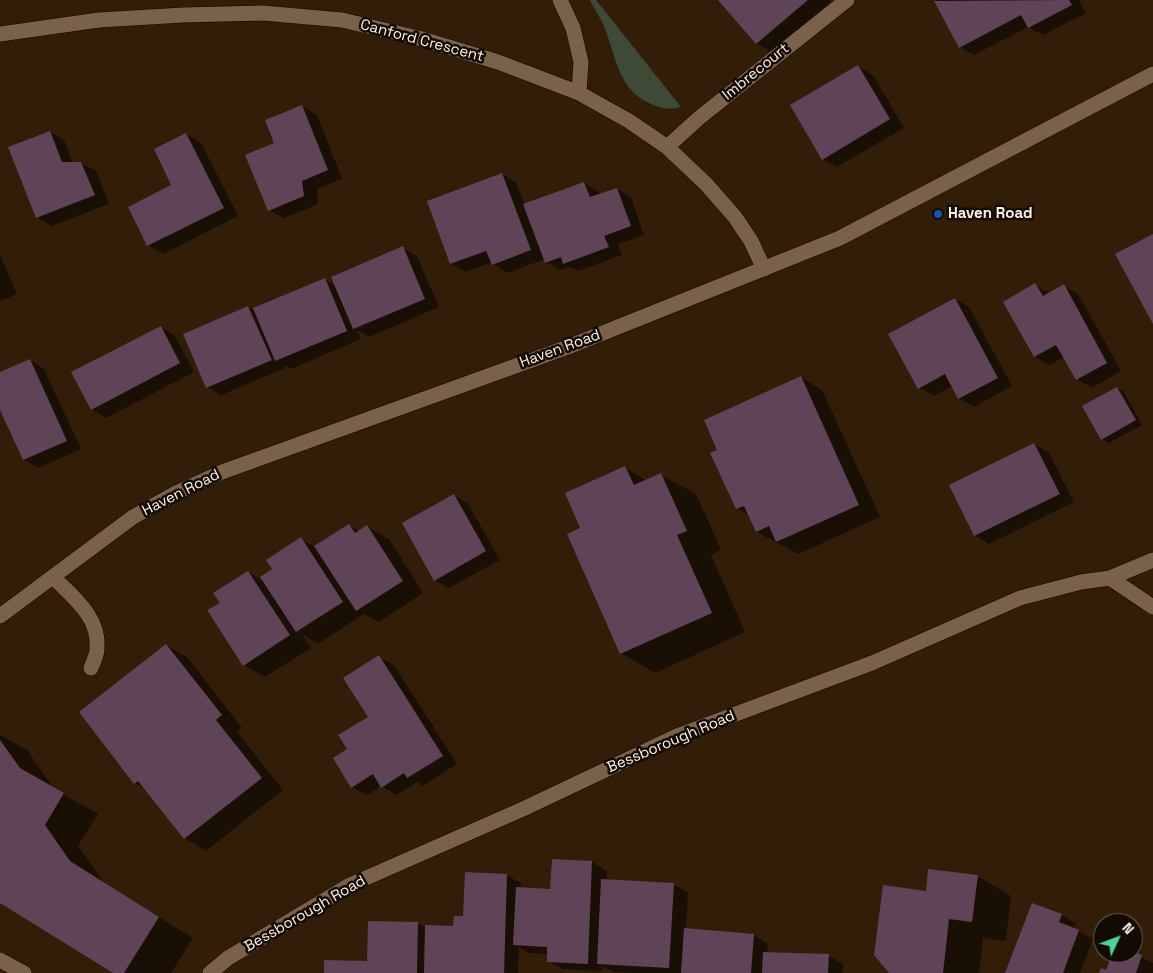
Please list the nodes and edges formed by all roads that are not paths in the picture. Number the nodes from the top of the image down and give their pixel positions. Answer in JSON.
{"nodes":[{"id":1,"x":560,"y":0,"type":"edge"},
{"id":2,"x":847,"y":0,"type":"edge"},
{"id":3,"x":0,"y":34,"type":"edge"},
{"id":4,"x":1153,"y":74,"type":"edge"},
{"id":5,"x":579,"y":93,"type":"junction"},
{"id":6,"x":667,"y":147,"type":"junction"},
{"id":7,"x":764,"y":269,"type":"junction"},
{"id":8,"x":1153,"y":560,"type":"edge"},
{"id":9,"x":53,"y":577,"type":"junction"},
{"id":10,"x":1110,"y":578,"type":"junction"},
{"id":11,"x":1153,"y":607,"type":"edge"},
{"id":12,"x":0,"y":616,"type":"edge"},
{"id":13,"x":91,"y":668,"type":"dead end"},
{"id":14,"x":0,"y":960,"type":"edge"},
{"id":15,"x":24,"y":973,"type":"edge"},
{"id":16,"x":210,"y":973,"type":"edge"}],
"edges":[{"from":1,"to":5,"type":"street"},
{"from":2,"to":6,"type":"street","name":"Imbrecourt"},
{"from":3,"to":5,"type":"street","name":"Canford Crescent"},
{"from":4,"to":7,"type":"street","name":"Haven Road"},
{"from":5,"to":6,"type":"street","name":"Canford Crescent"},
{"from":6,"to":7,"type":"street","name":"Canford Crescent"},
{"from":7,"to":9,"type":"street","name":"Haven Road"},
{"from":8,"to":10,"type":"street","name":"Bessborough Road"},
{"from":9,"to":12,"type":"street","name":"Haven Road"},
{"from":9,"to":13,"type":"street"},
{"from":10,"to":11,"type":"street"},
{"from":10,"to":16,"type":"street","name":"Bessborough Road"},
{"from":14,"to":15,"type":"street"}]}
